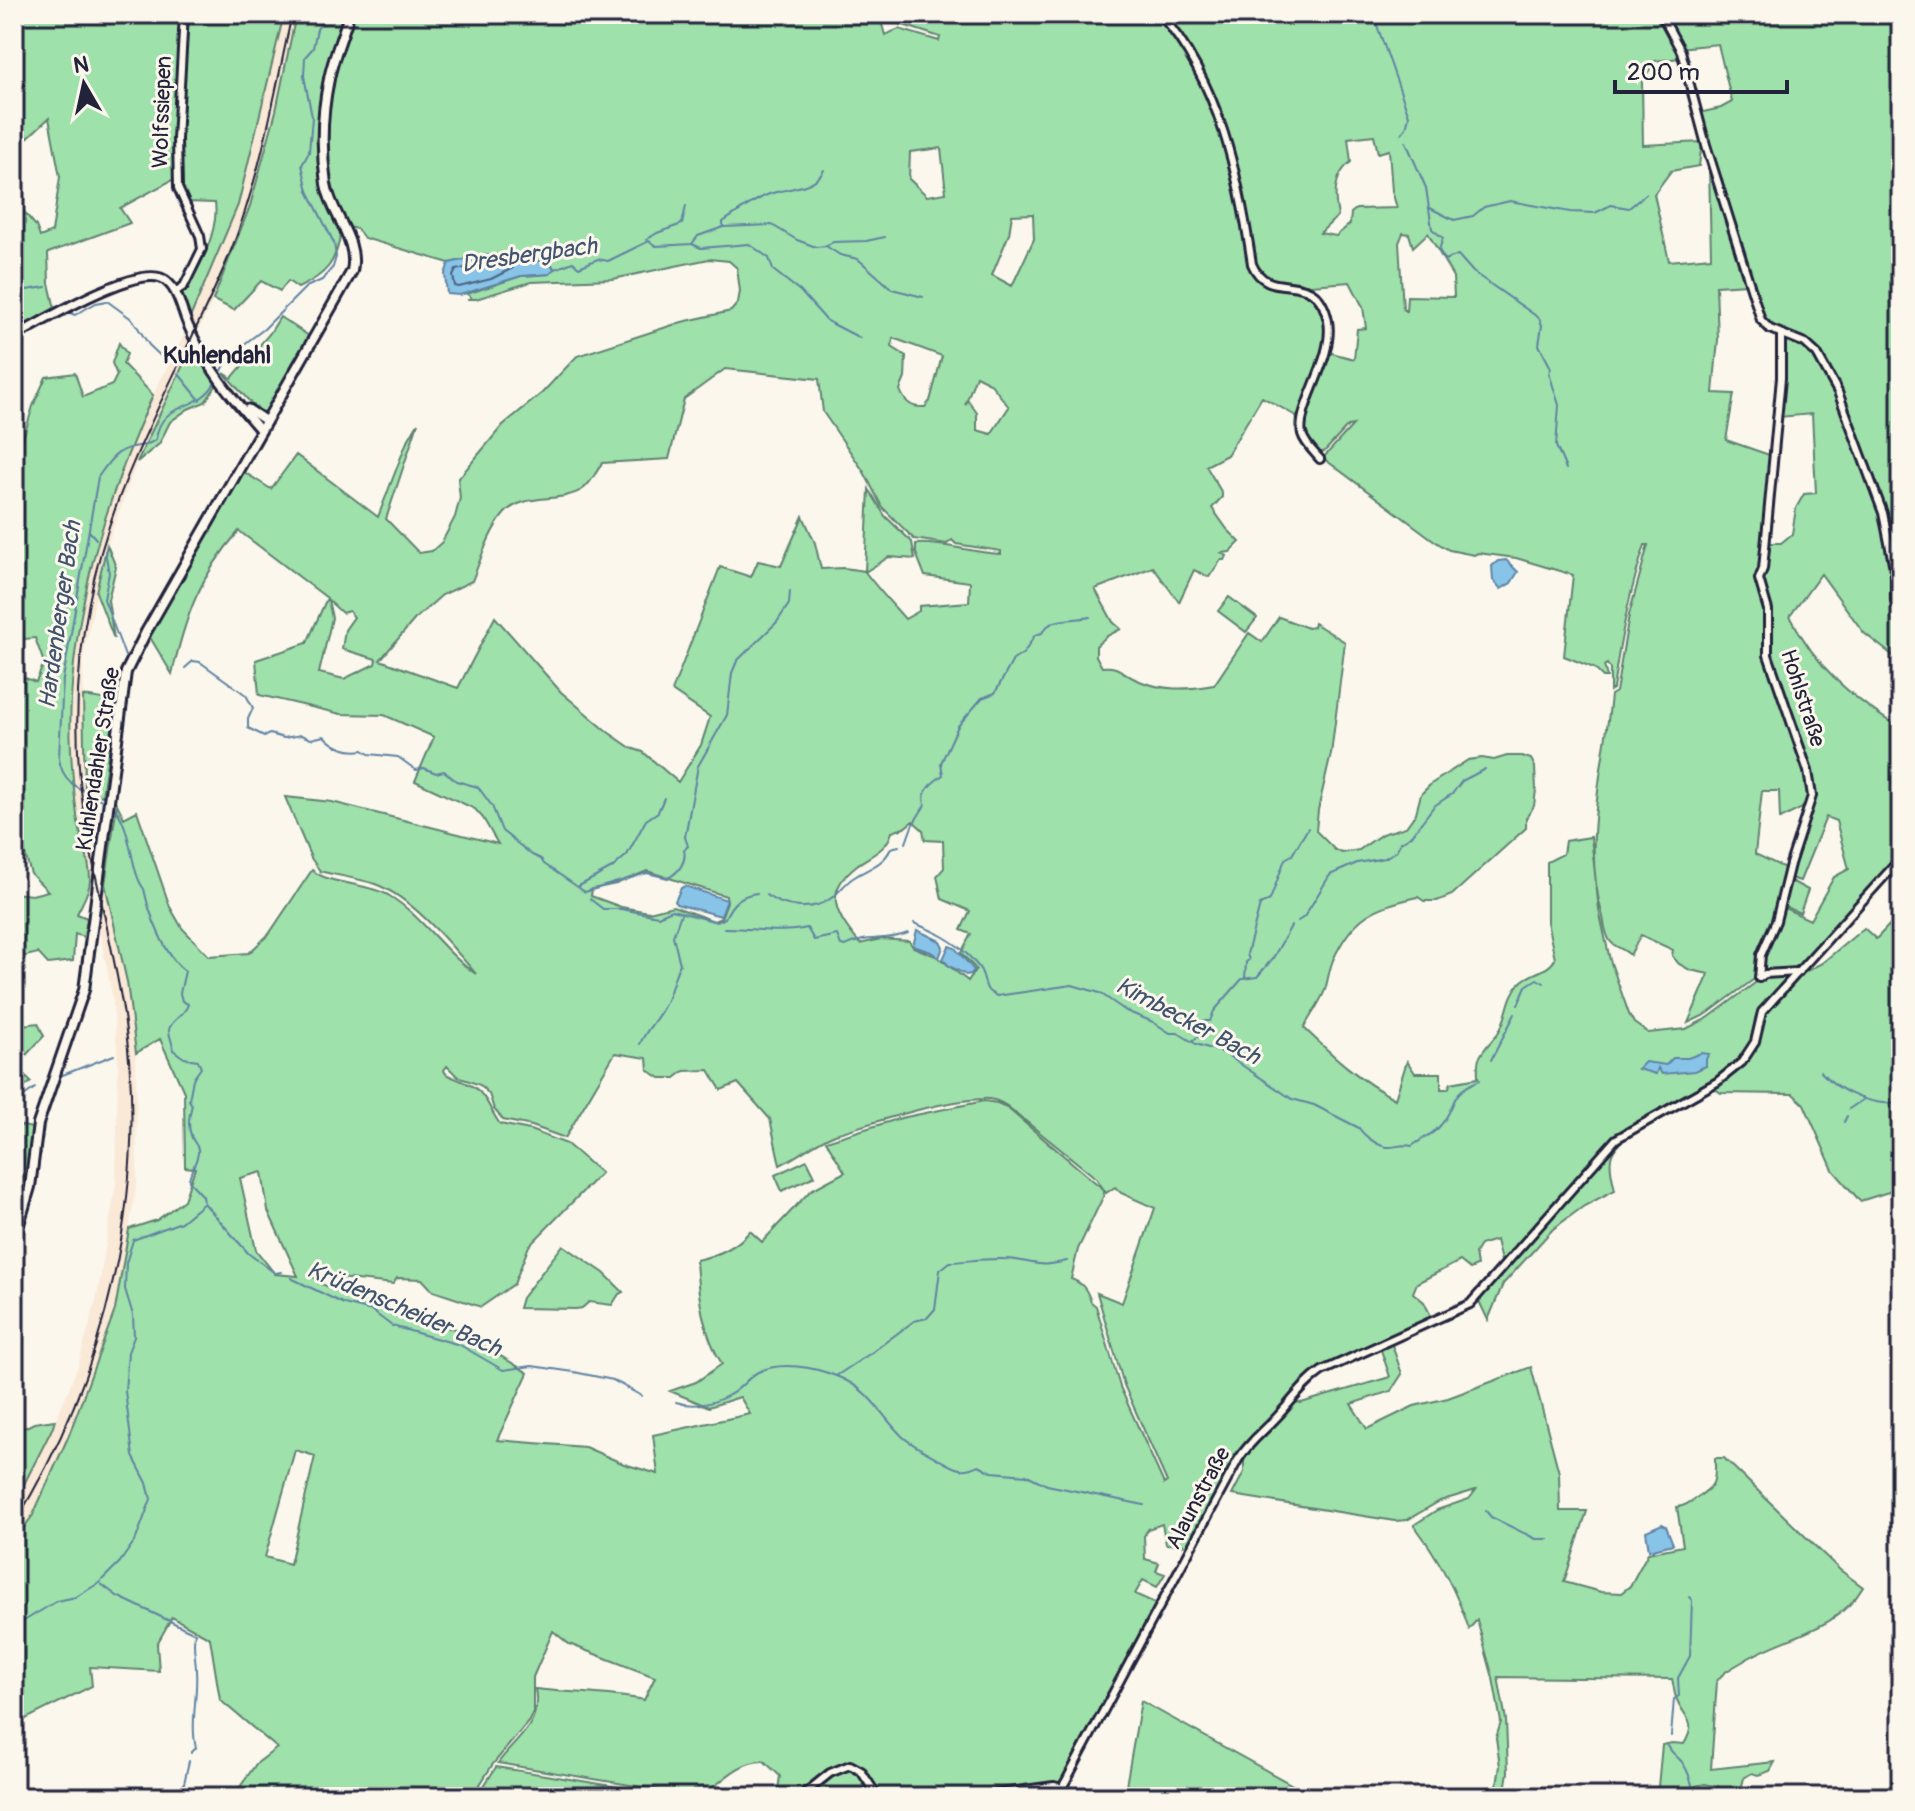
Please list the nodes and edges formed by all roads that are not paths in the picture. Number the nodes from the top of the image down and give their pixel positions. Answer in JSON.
{"nodes":[{"id":1,"x":184,"y":14,"type":"edge"},
{"id":2,"x":349,"y":14,"type":"edge"},
{"id":3,"x":1160,"y":14,"type":"edge"},
{"id":4,"x":1661,"y":14,"type":"edge"},
{"id":5,"x":175,"y":292,"type":"junction"},
{"id":6,"x":1781,"y":334,"type":"junction"},
{"id":7,"x":14,"y":337,"type":"edge"},
{"id":8,"x":227,"y":387,"type":"junction"},
{"id":9,"x":266,"y":421,"type":"junction"},
{"id":10,"x":261,"y":431,"type":"junction"},
{"id":11,"x":1320,"y":459,"type":"dead end"},
{"id":12,"x":1901,"y":613,"type":"edge"},
{"id":13,"x":1901,"y":858,"type":"edge"},
{"id":14,"x":1798,"y":972,"type":"junction"},
{"id":15,"x":14,"y":1241,"type":"edge"},
{"id":16,"x":1062,"y":1788,"type":"junction"},
{"id":17,"x":800,"y":1797,"type":"edge"},
{"id":18,"x":878,"y":1797,"type":"edge"},
{"id":19,"x":973,"y":1797,"type":"edge"},
{"id":20,"x":1063,"y":1797,"type":"edge"}],
"edges":[{"from":1,"to":5,"type":"street","name":"Wolfssiepen"},
{"from":2,"to":9,"type":"main road","name":"Kuhlendahler Straße"},
{"from":3,"to":11,"type":"street"},
{"from":4,"to":6,"type":"street"},
{"from":5,"to":7,"type":"street"},
{"from":5,"to":8,"type":"street"},
{"from":6,"to":12,"type":"street"},
{"from":6,"to":14,"type":"street","name":"Hohlstraße"},
{"from":8,"to":9,"type":"street"},
{"from":8,"to":10,"type":"street"},
{"from":9,"to":10,"type":"main road","name":"Kuhlendahler Straße"},
{"from":10,"to":15,"type":"main road","name":"Kuhlendahler Straße"},
{"from":13,"to":14,"type":"street"},
{"from":14,"to":16,"type":"street","name":"Alaunstraße"},
{"from":16,"to":19,"type":"street"},
{"from":16,"to":20,"type":"street"},
{"from":17,"to":18,"type":"street"}]}
